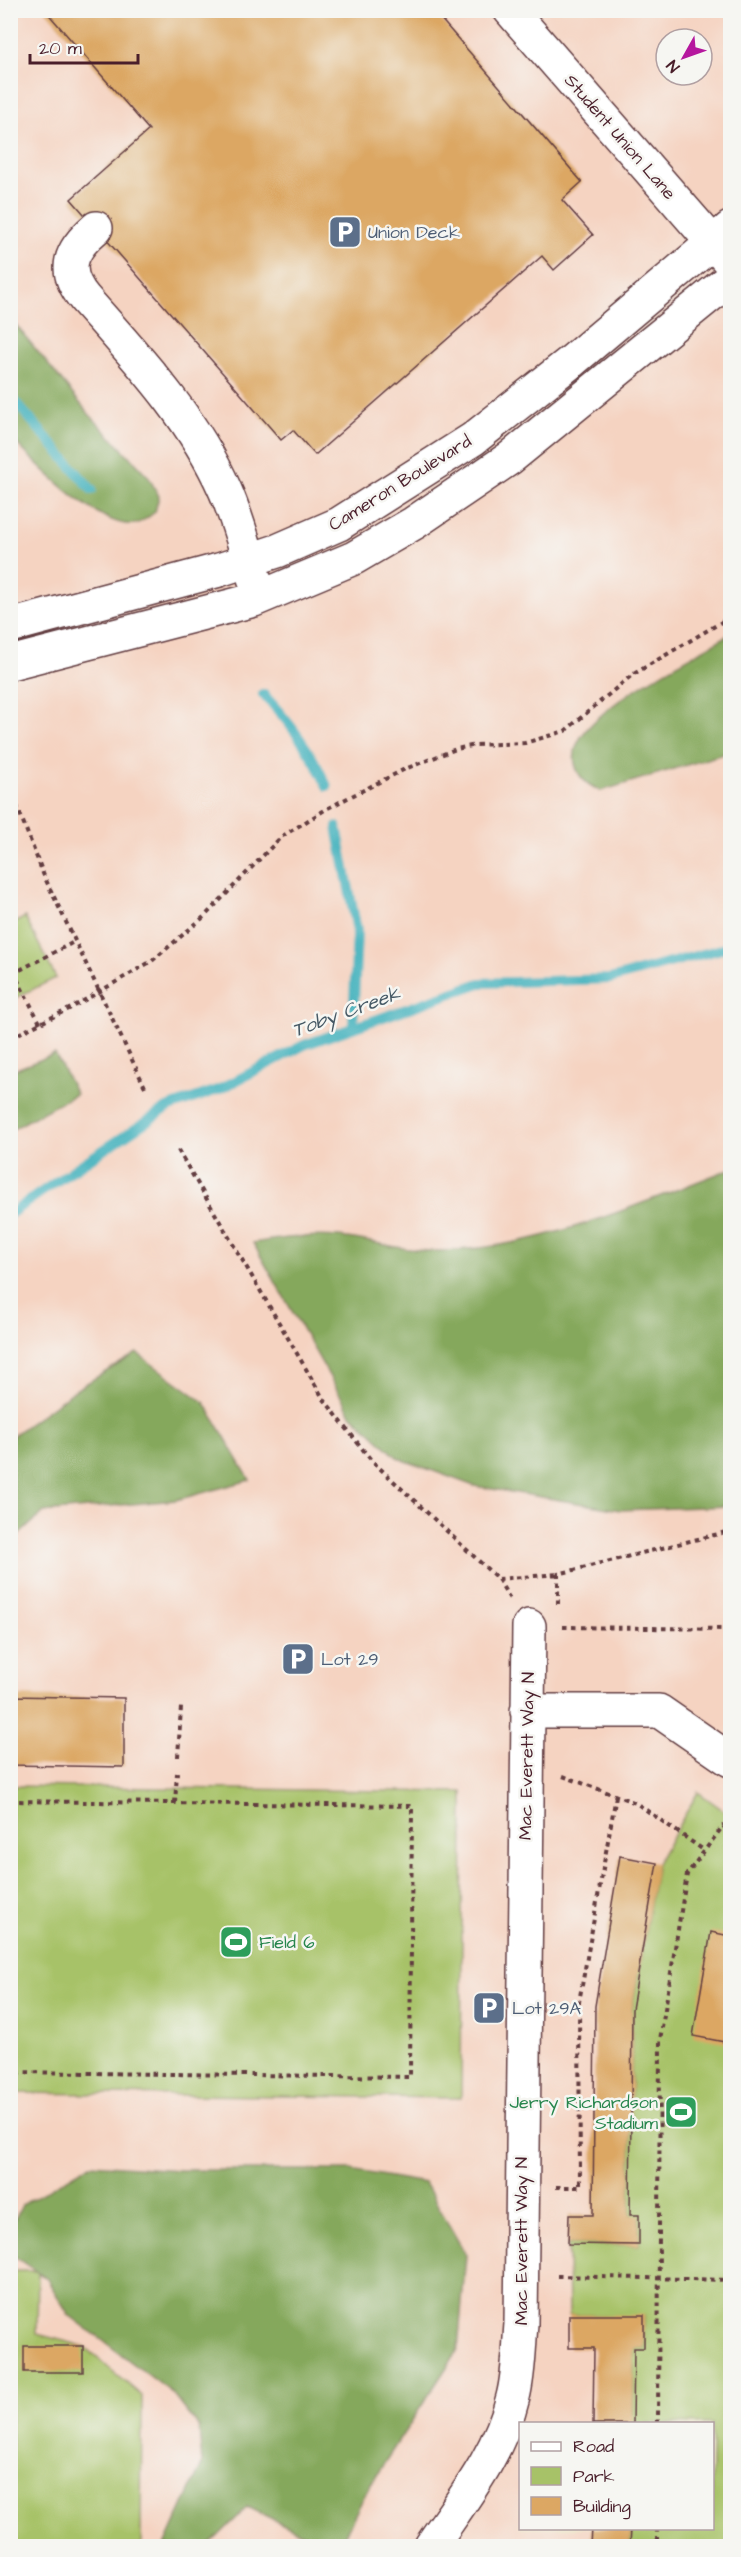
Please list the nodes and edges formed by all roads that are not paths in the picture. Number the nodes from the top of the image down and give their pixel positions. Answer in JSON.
{"nodes":[{"id":1,"x":510,"y":10,"type":"edge"},
{"id":2,"x":96,"y":228,"type":"dead end"},
{"id":3,"x":725,"y":245,"type":"edge"},
{"id":4,"x":730,"y":279,"type":"edge"},
{"id":5,"x":249,"y":560,"type":"junction"},
{"id":6,"x":259,"y":598,"type":"junction"},
{"id":7,"x":10,"y":626,"type":"edge"},
{"id":8,"x":10,"y":663,"type":"edge"},
{"id":9,"x":543,"y":1626,"type":"road end"},
{"id":10,"x":527,"y":1711,"type":"junction"},
{"id":11,"x":730,"y":1760,"type":"edge"},
{"id":12,"x":440,"y":2544,"type":"edge"}],
"edges":[{"from":1,"to":3,"type":"street","name":"Student Union Lane"},
{"from":2,"to":5,"type":"street"},
{"from":3,"to":5,"type":"street","name":"Cameron Boulevard"},
{"from":4,"to":6,"type":"street"},
{"from":5,"to":6,"type":"street"},
{"from":5,"to":7,"type":"street","name":"Cameron Boulevard"},
{"from":6,"to":8,"type":"street"},
{"from":9,"to":10,"type":"street","name":"Mac Everett Way N"},
{"from":10,"to":11,"type":"street"},
{"from":10,"to":12,"type":"street","name":"Mac Everett Way N"}]}
